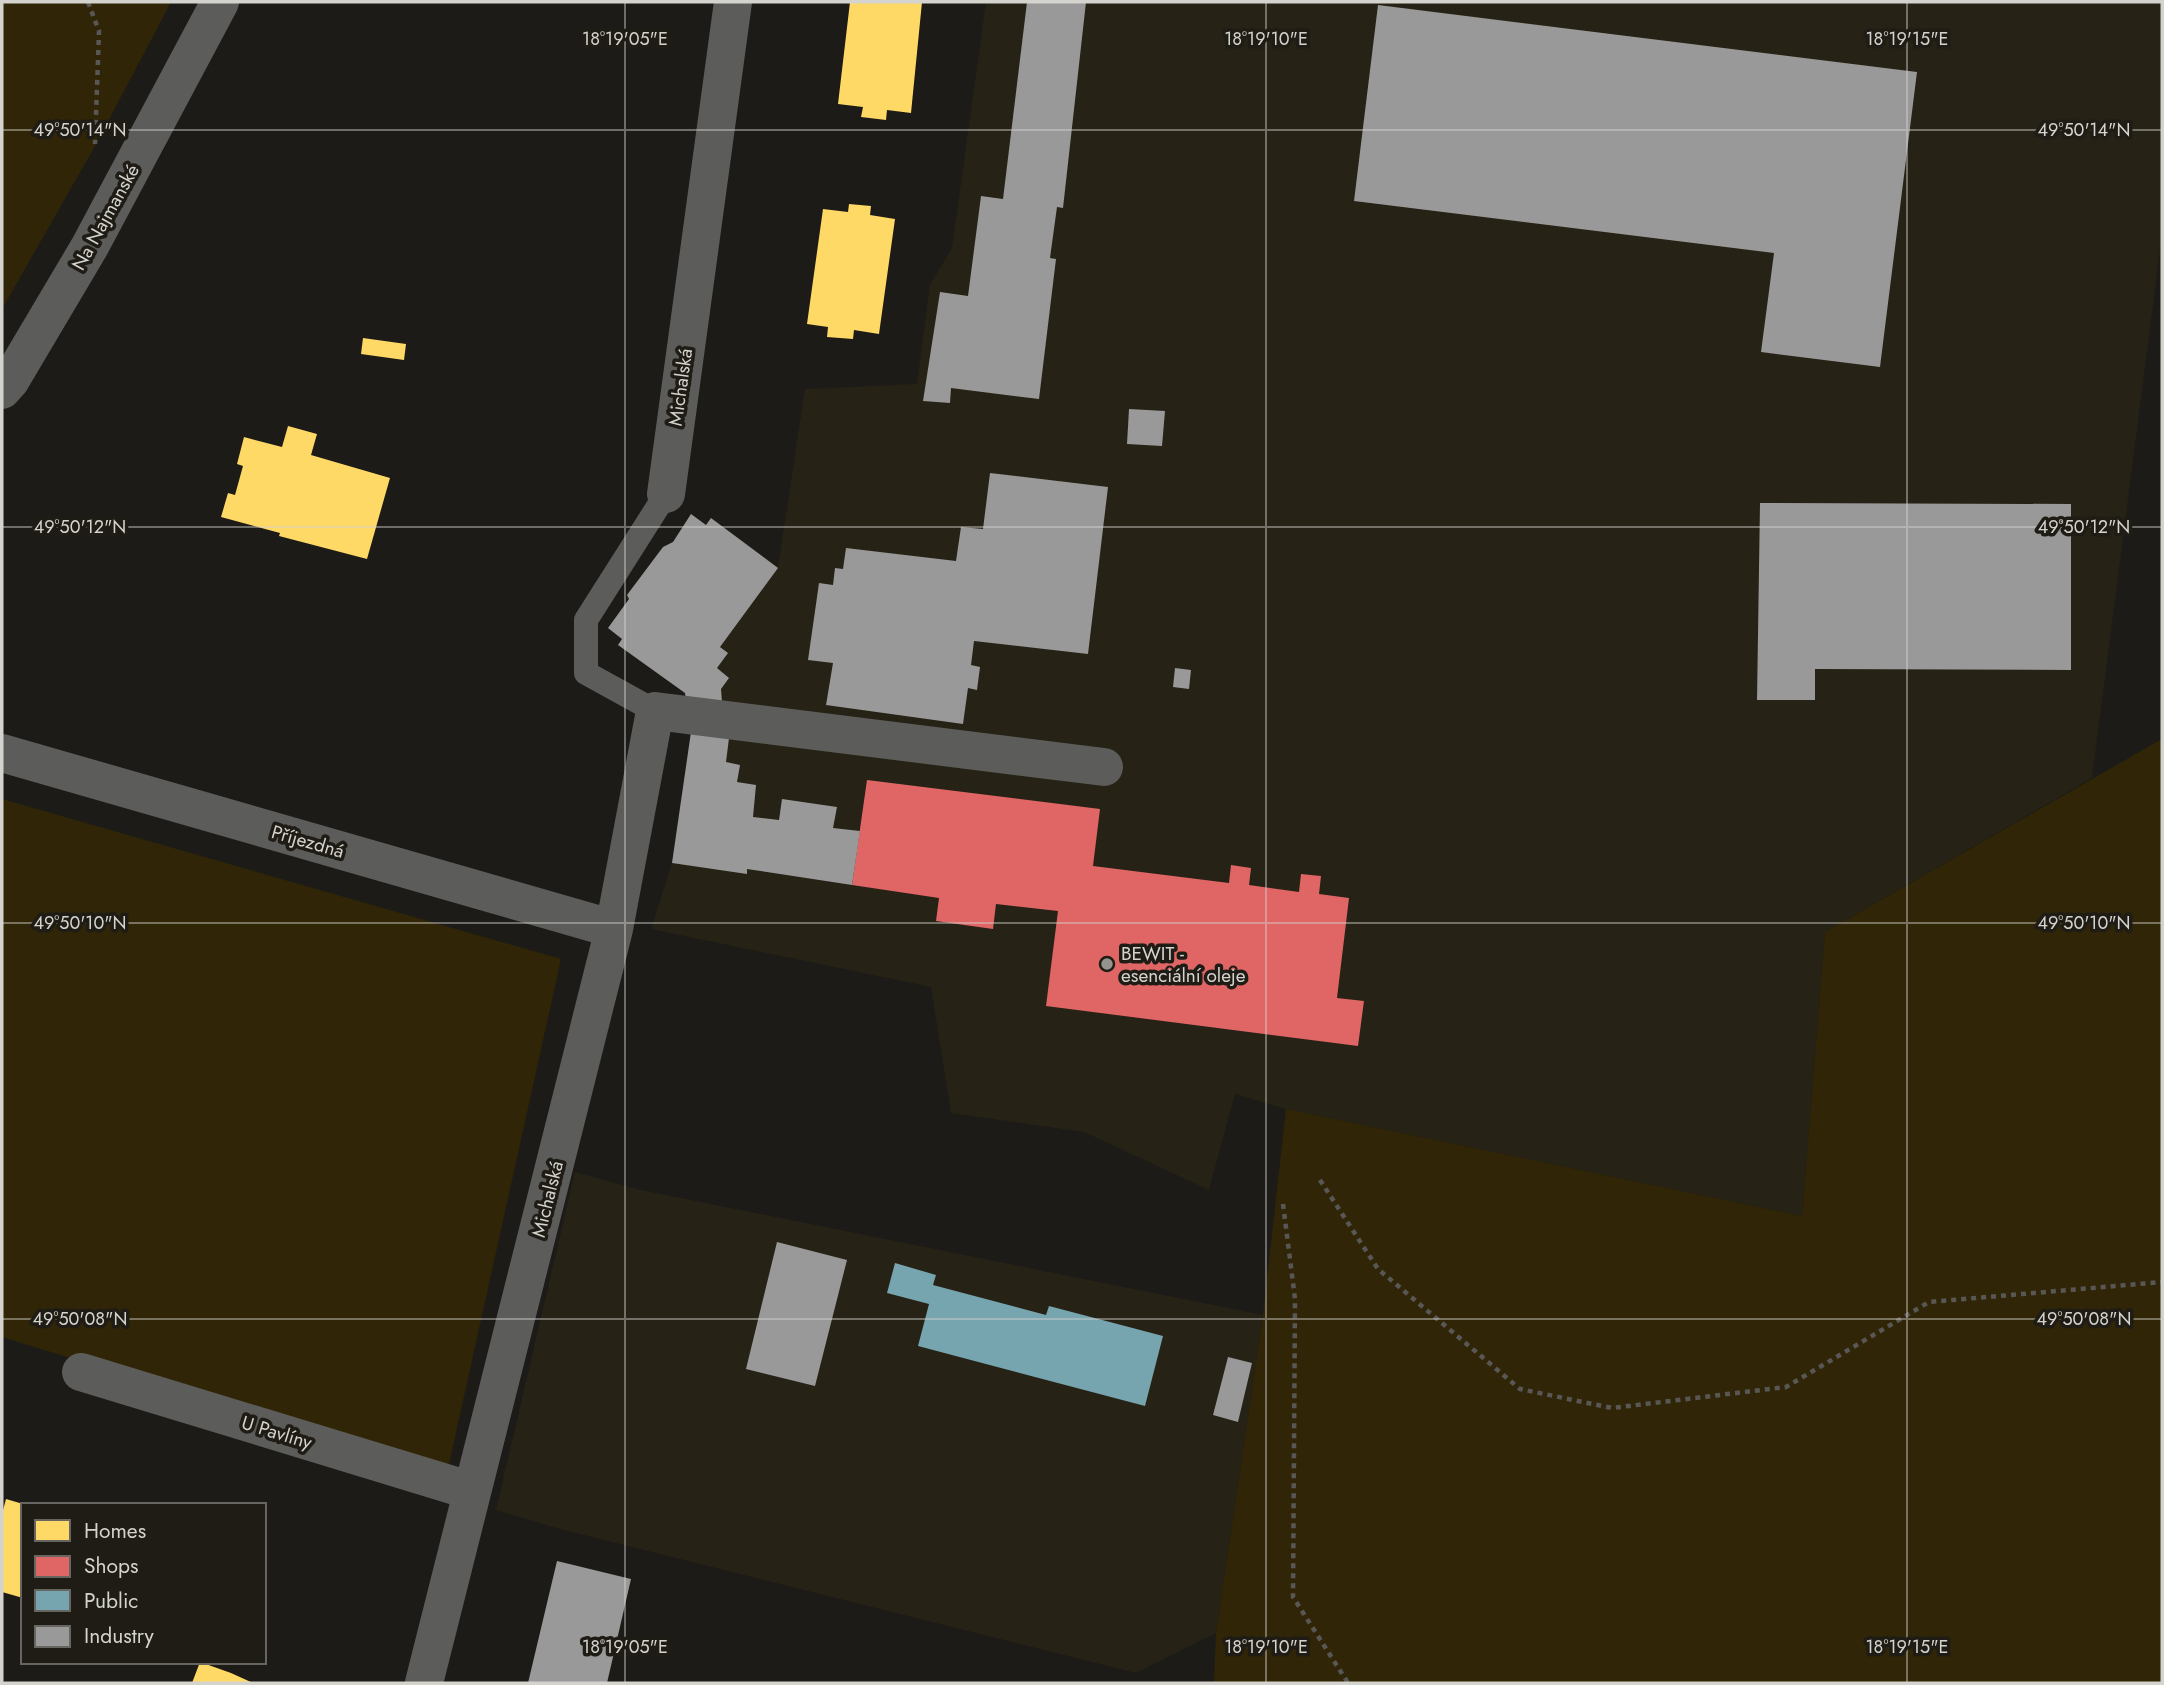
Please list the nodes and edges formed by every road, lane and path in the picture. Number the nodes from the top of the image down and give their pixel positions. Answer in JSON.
{"nodes":[{"id":1,"x":88,"y":2,"type":"edge"},
{"id":2,"x":220,"y":2,"type":"edge"},
{"id":3,"x":733,"y":2,"type":"edge"},
{"id":4,"x":95,"y":146,"type":"dead end"},
{"id":5,"x":2,"y":390,"type":"edge"},
{"id":6,"x":666,"y":494,"type":"joint"},
{"id":7,"x":655,"y":711,"type":"junction"},
{"id":8,"x":2,"y":753,"type":"edge"},
{"id":9,"x":1104,"y":767,"type":"dead end"},
{"id":10,"x":614,"y":929,"type":"junction"},
{"id":11,"x":1320,"y":1180,"type":"dead end"},
{"id":12,"x":1283,"y":1204,"type":"dead end"},
{"id":13,"x":2162,"y":1282,"type":"edge"},
{"id":14,"x":81,"y":1372,"type":"dead end"},
{"id":15,"x":472,"y":1491,"type":"junction"},
{"id":16,"x":424,"y":1683,"type":"edge"},
{"id":17,"x":1348,"y":1683,"type":"edge"}],
"edges":[{"from":1,"to":4,"type":"path"},
{"from":2,"to":5,"type":"street","name":"Na Najmanské"},
{"from":3,"to":6,"type":"street","name":"Michalská"},
{"from":6,"to":7,"type":"lane","name":"Michalská"},
{"from":7,"to":9,"type":"street","name":"Michalská"},
{"from":7,"to":10,"type":"street","name":"Michalská"},
{"from":8,"to":10,"type":"street","name":"Příjezdná"},
{"from":10,"to":15,"type":"street","name":"Michalská"},
{"from":11,"to":13,"type":"path"},
{"from":12,"to":17,"type":"path"},
{"from":14,"to":15,"type":"street","name":"U Pavlíny"},
{"from":15,"to":16,"type":"street","name":"Michalská"}]}
